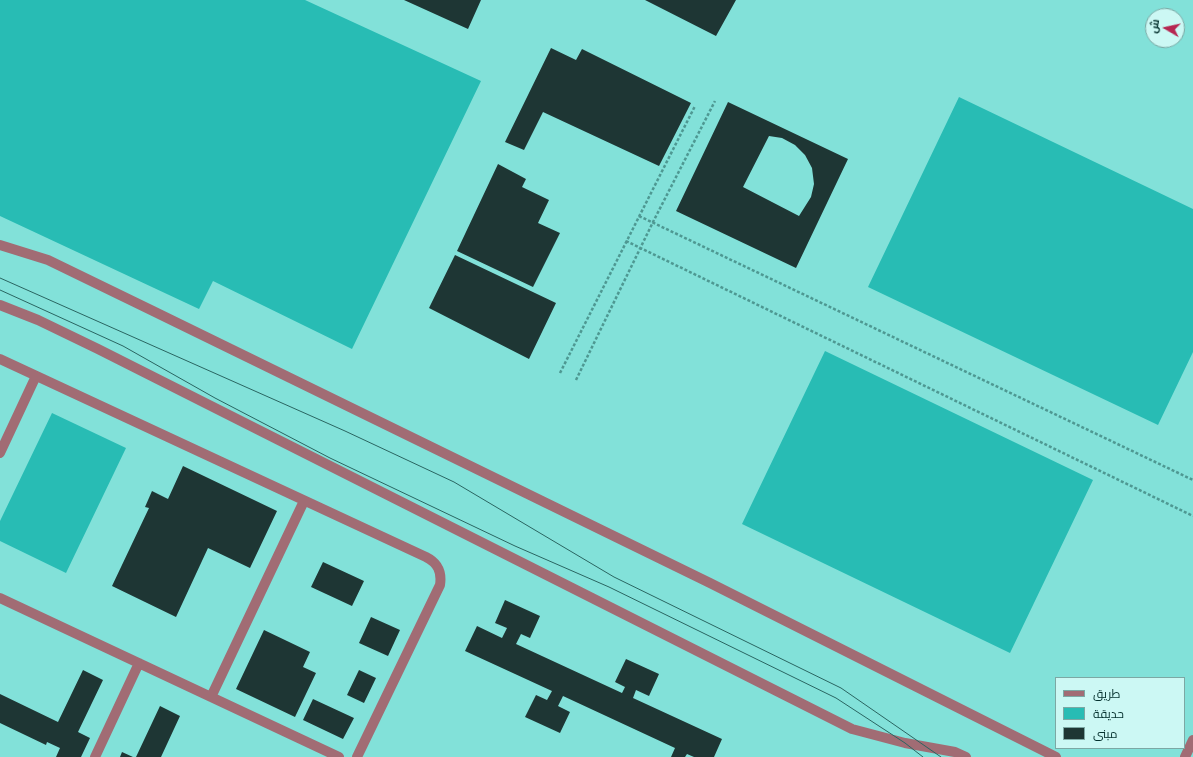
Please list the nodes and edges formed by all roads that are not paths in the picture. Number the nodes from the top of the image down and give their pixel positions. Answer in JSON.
{"nodes":[{"id":1,"x":0,"y":245,"type":"edge"},
{"id":2,"x":0,"y":305,"type":"edge"},
{"id":3,"x":0,"y":359,"type":"edge"},
{"id":4,"x":36,"y":376,"type":"junction"},
{"id":5,"x":0,"y":453,"type":"edge"},
{"id":6,"x":304,"y":500,"type":"junction"},
{"id":7,"x":0,"y":598,"type":"edge"},
{"id":8,"x":140,"y":664,"type":"junction"},
{"id":9,"x":211,"y":697,"type":"junction"},
{"id":10,"x":1193,"y":740,"type":"edge"},
{"id":11,"x":95,"y":757,"type":"edge"},
{"id":12,"x":339,"y":757,"type":"edge"},
{"id":13,"x":357,"y":757,"type":"edge"},
{"id":14,"x":966,"y":757,"type":"edge"},
{"id":15,"x":1056,"y":757,"type":"edge"},
{"id":16,"x":1185,"y":757,"type":"edge"}],
"edges":[{"from":1,"to":15,"type":"street"},
{"from":2,"to":14,"type":"street"},
{"from":3,"to":4,"type":"street"},
{"from":4,"to":5,"type":"street"},
{"from":4,"to":6,"type":"street"},
{"from":6,"to":9,"type":"street"},
{"from":6,"to":13,"type":"street"},
{"from":7,"to":8,"type":"street"},
{"from":8,"to":9,"type":"street"},
{"from":8,"to":11,"type":"street"},
{"from":9,"to":12,"type":"street"},
{"from":10,"to":16,"type":"street"}]}
